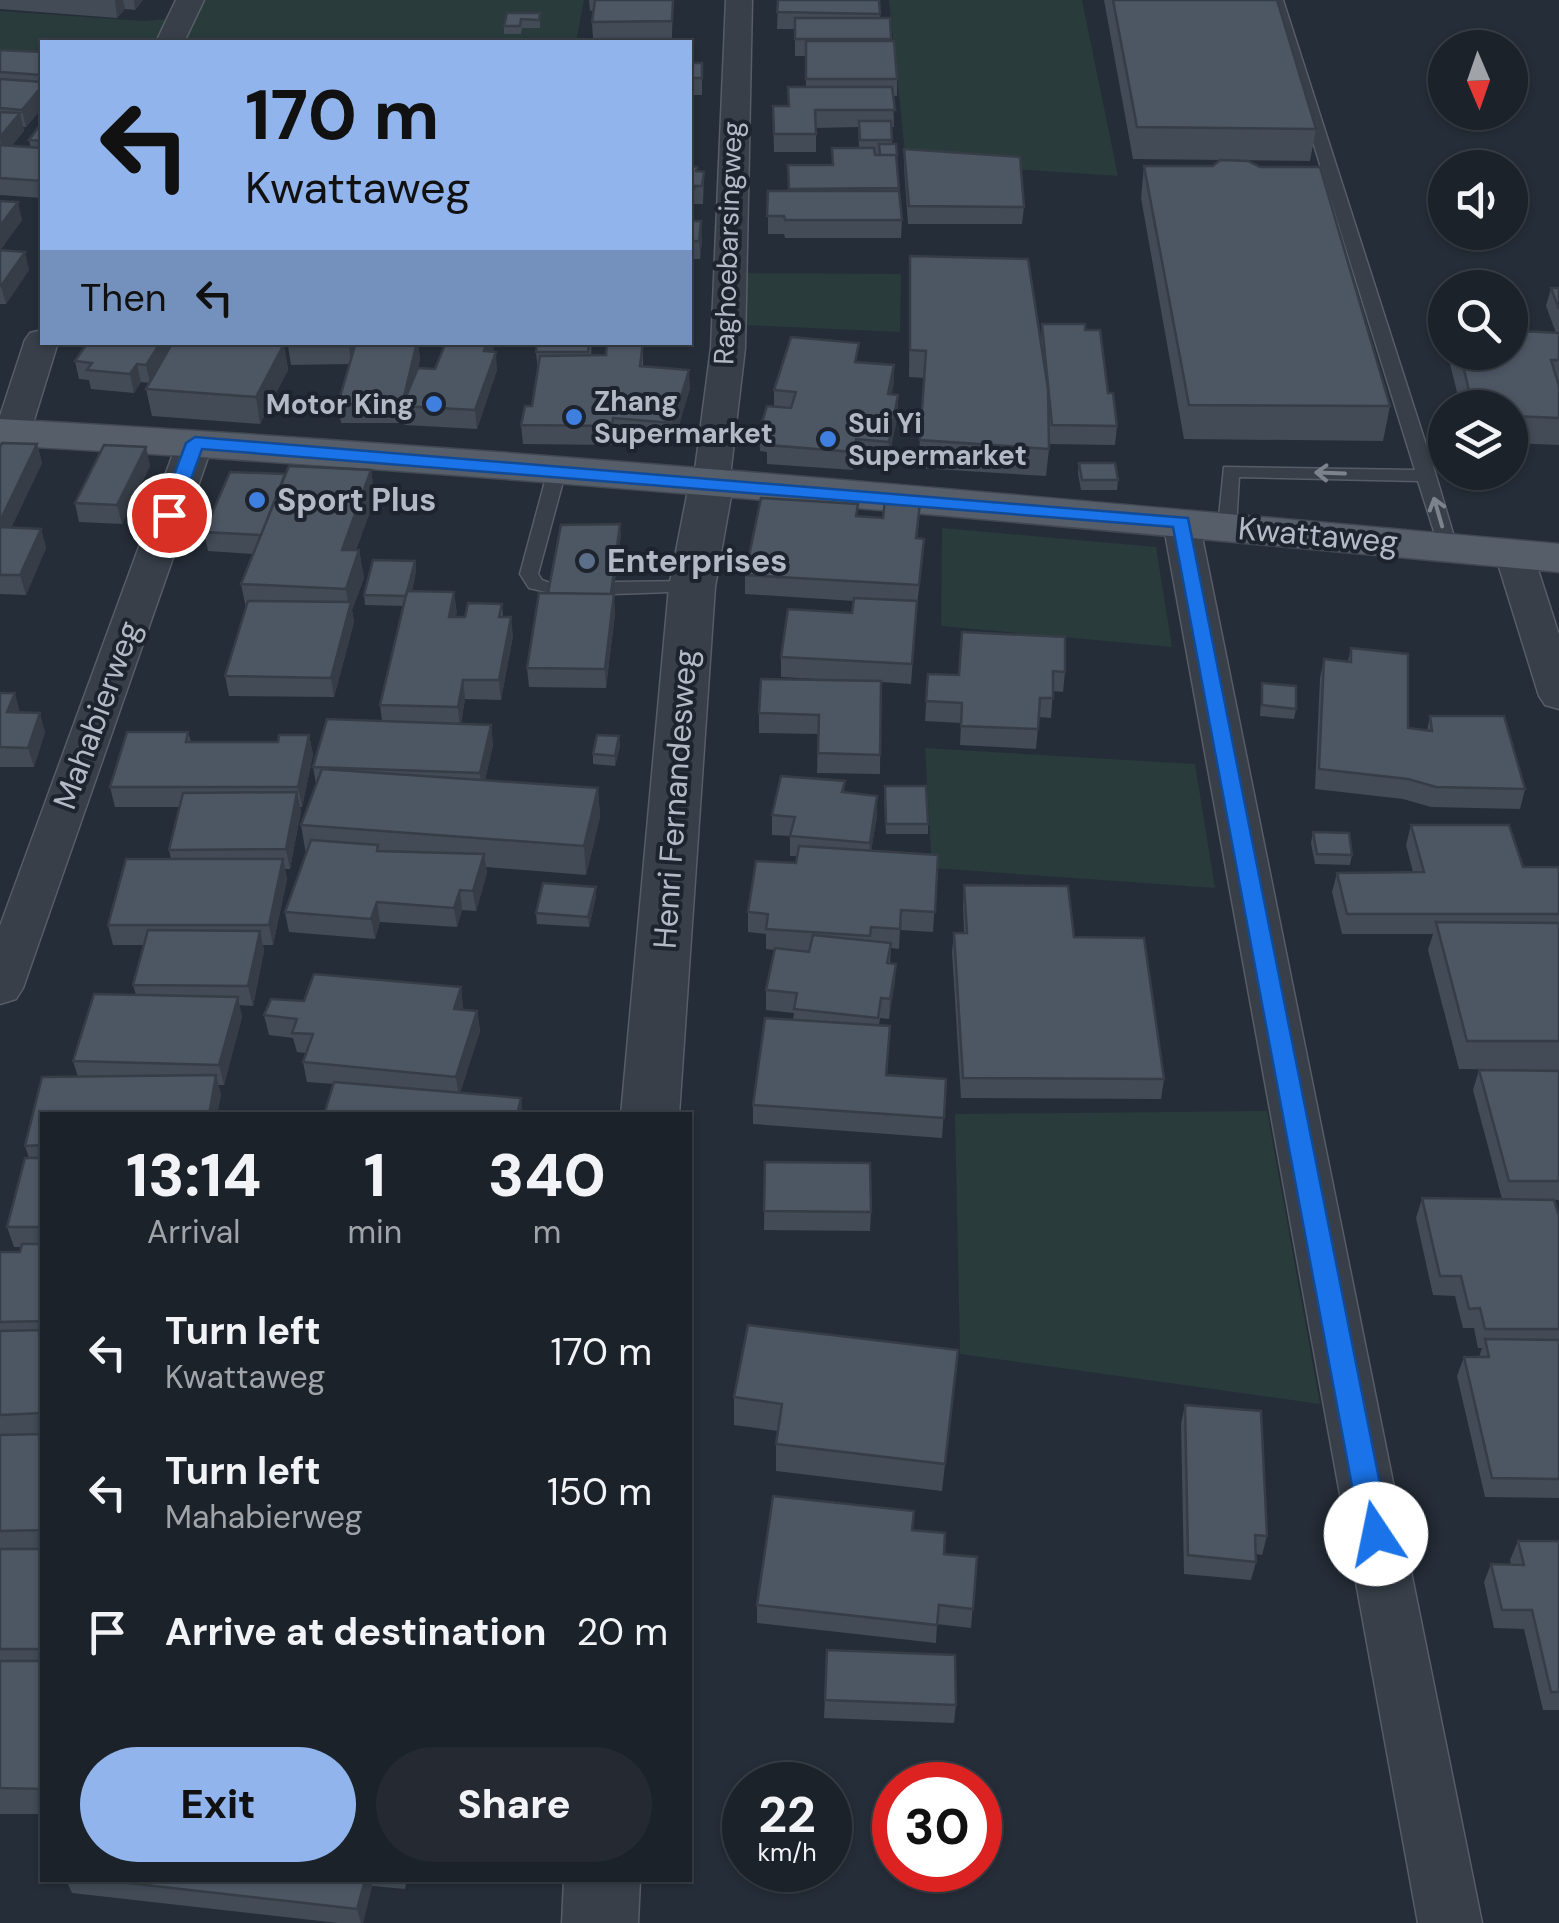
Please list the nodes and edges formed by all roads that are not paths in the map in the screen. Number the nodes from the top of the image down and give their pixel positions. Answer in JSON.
{"nodes":[{"id":1,"x":190,"y":0,"type":"edge"},
{"id":2,"x":739,"y":0,"type":"edge"},
{"id":3,"x":1276,"y":0,"type":"edge"},
{"id":4,"x":171,"y":40,"type":"edge"},
{"id":5,"x":40,"y":345,"type":"edge"},
{"id":6,"x":6,"y":432,"type":"edge"},
{"id":7,"x":195,"y":443,"type":"junction"},
{"id":8,"x":556,"y":474,"type":"junction"},
{"id":9,"x":1427,"y":476,"type":"junction"},
{"id":10,"x":711,"y":484,"type":"junction"},
{"id":11,"x":1204,"y":524,"type":"junction"},
{"id":12,"x":1448,"y":548,"type":"junction"},
{"id":13,"x":1514,"y":554,"type":"junction"},
{"id":14,"x":1559,"y":558,"type":"edge"},
{"id":15,"x":551,"y":587,"type":"edge"},
{"id":16,"x":692,"y":587,"type":"junction"},
{"id":17,"x":614,"y":588,"type":"edge"},
{"id":18,"x":1559,"y":696,"type":"edge"},
{"id":19,"x":0,"y":988,"type":"edge"},
{"id":20,"x":650,"y":1112,"type":"edge"},
{"id":21,"x":602,"y":1882,"type":"edge"},
{"id":22,"x":600,"y":1923,"type":"edge"},
{"id":23,"x":1450,"y":1923,"type":"edge"}],
"edges":[{"from":1,"to":4,"type":"street"},
{"from":2,"to":10,"type":"street","name":"Raghoebarsingweg"},
{"from":3,"to":9,"type":"lane"},
{"from":5,"to":6,"type":"street"},
{"from":6,"to":7,"type":"main road","name":"Kwattaweg"},
{"from":7,"to":8,"type":"main road","name":"Kwattaweg"},
{"from":7,"to":19,"type":"street","name":"Mahabierweg"},
{"from":8,"to":10,"type":"main road","name":"Kwattaweg"},
{"from":8,"to":15,"type":"lane"},
{"from":9,"to":11,"type":"lane","one_way":true},
{"from":12,"to":9,"type":"lane","one_way":true},
{"from":10,"to":11,"type":"main road","name":"Kwattaweg"},
{"from":10,"to":16,"type":"street","name":"Henri Fernandesweg"},
{"from":11,"to":12,"type":"main road","name":"Kwattaweg"},
{"from":11,"to":23,"type":"street"},
{"from":12,"to":13,"type":"main road","name":"Kwattaweg"},
{"from":13,"to":14,"type":"main road","name":"Kwattaweg"},
{"from":13,"to":18,"type":"street"},
{"from":16,"to":17,"type":"lane"},
{"from":16,"to":20,"type":"street","name":"Henri Fernandesweg"},
{"from":21,"to":22,"type":"street"}]}
